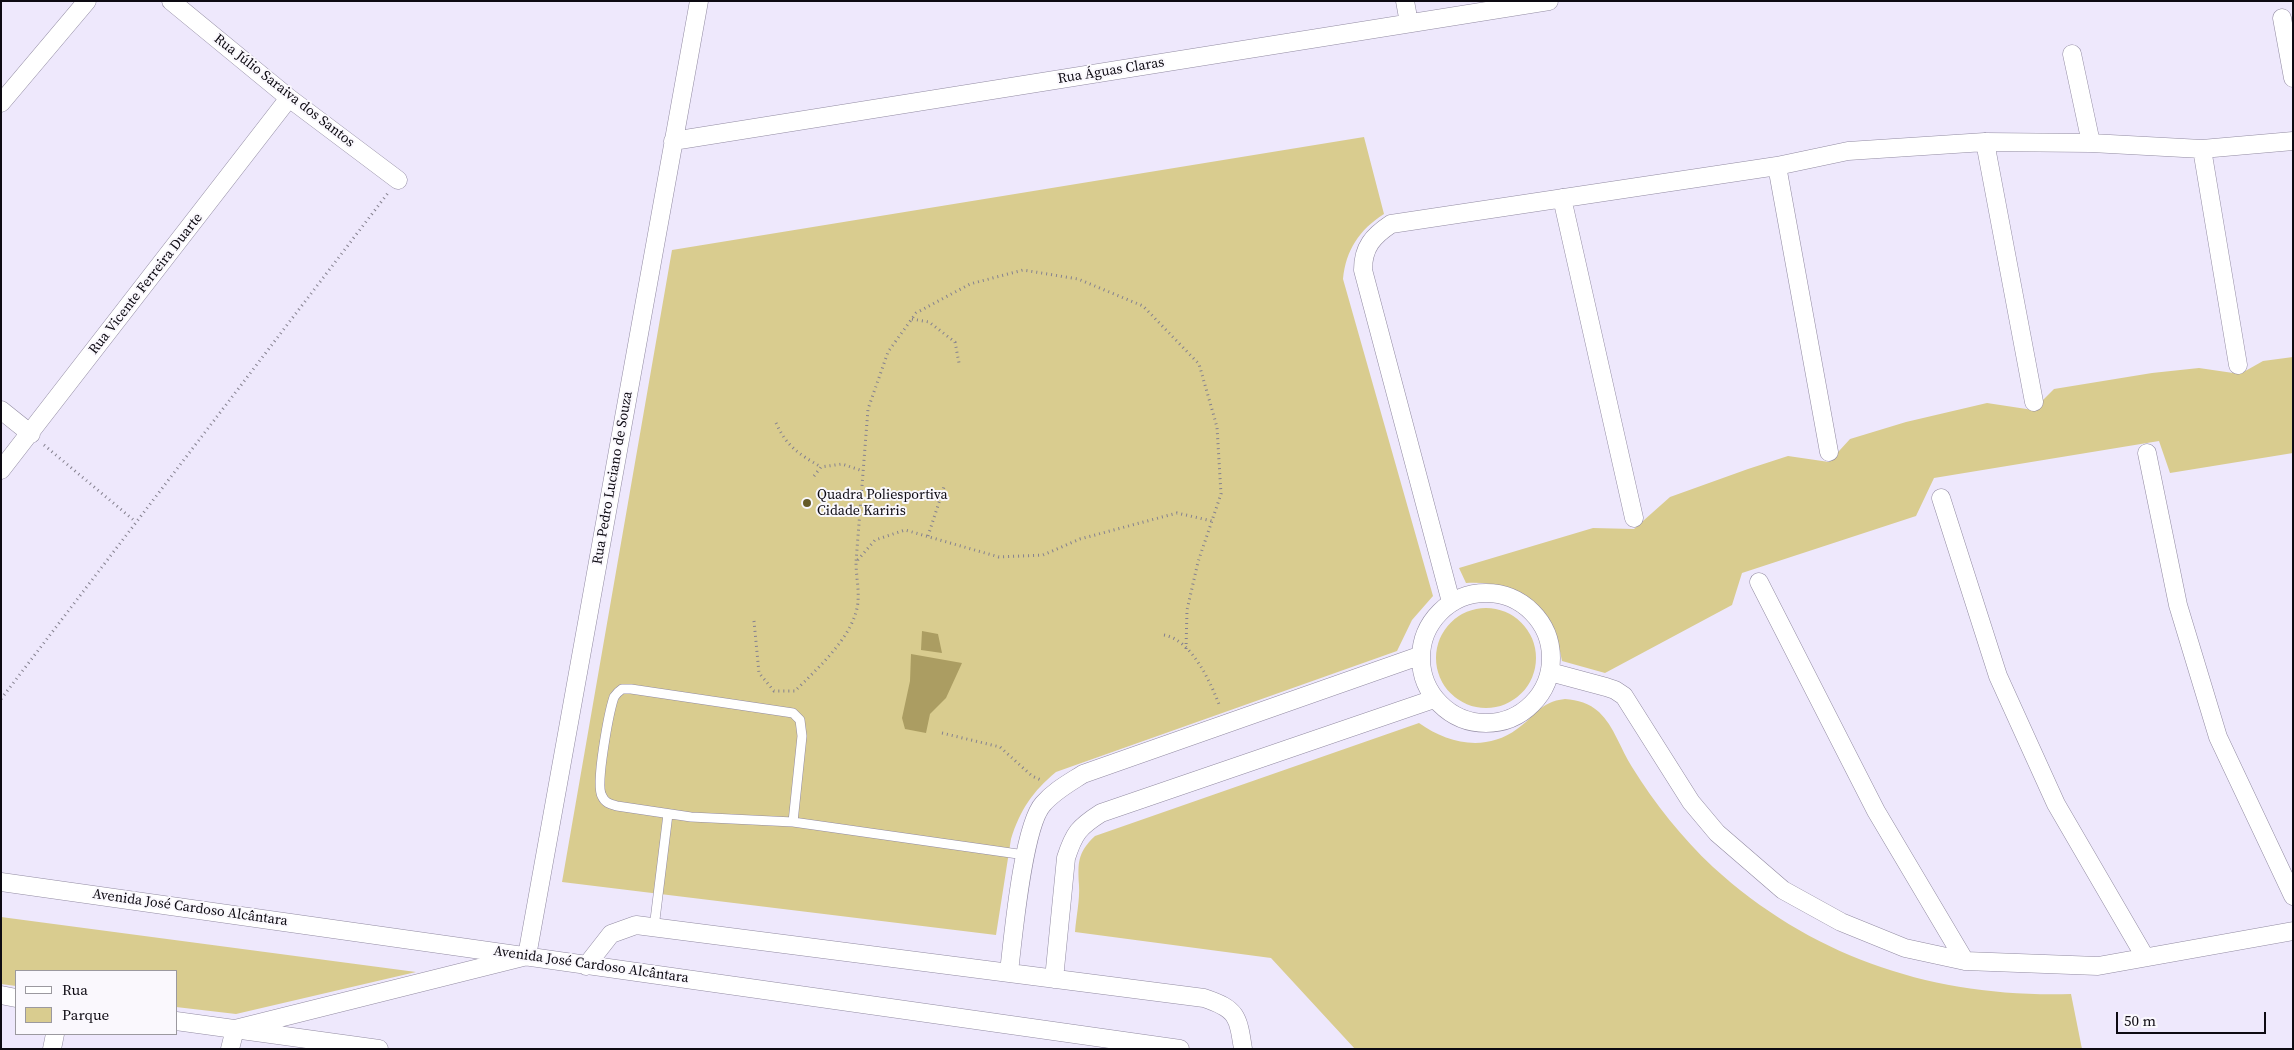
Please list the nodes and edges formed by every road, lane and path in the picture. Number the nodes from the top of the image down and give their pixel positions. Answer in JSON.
{"nodes":[{"id":1,"x":87,"y":1,"type":"edge"},
{"id":2,"x":171,"y":1,"type":"edge"},
{"id":3,"x":699,"y":1,"type":"edge"},
{"id":4,"x":1405,"y":1,"type":"edge"},
{"id":5,"x":1550,"y":1,"type":"edge"},
{"id":6,"x":2282,"y":18,"type":"dead end"},
{"id":7,"x":1409,"y":23,"type":"junction"},
{"id":8,"x":2072,"y":54,"type":"dead end"},
{"id":9,"x":2293,"y":78,"type":"edge"},
{"id":10,"x":289,"y":98,"type":"junction"},
{"id":11,"x":1,"y":103,"type":"edge"},
{"id":12,"x":673,"y":141,"type":"junction"},
{"id":13,"x":2293,"y":141,"type":"edge"},
{"id":14,"x":1985,"y":142,"type":"junction"},
{"id":15,"x":2091,"y":143,"type":"junction"},
{"id":16,"x":2202,"y":150,"type":"junction"},
{"id":17,"x":1777,"y":166,"type":"junction"},
{"id":18,"x":398,"y":180,"type":"joint"},
{"id":19,"x":1562,"y":198,"type":"junction"},
{"id":20,"x":912,"y":319,"type":"junction"},
{"id":21,"x":959,"y":362,"type":"dead end"},
{"id":22,"x":2238,"y":365,"type":"dead end"},
{"id":23,"x":2034,"y":402,"type":"dead end"},
{"id":24,"x":1,"y":410,"type":"edge"},
{"id":25,"x":776,"y":423,"type":"dead end"},
{"id":26,"x":31,"y":434,"type":"junction"},
{"id":27,"x":1828,"y":452,"type":"dead end"},
{"id":28,"x":2147,"y":453,"type":"dead end"},
{"id":29,"x":821,"y":467,"type":"junction"},
{"id":30,"x":1,"y":470,"type":"edge"},
{"id":31,"x":863,"y":471,"type":"junction"},
{"id":32,"x":814,"y":476,"type":"dead end"},
{"id":33,"x":945,"y":484,"type":"dead end"},
{"id":34,"x":1941,"y":498,"type":"dead end"},
{"id":35,"x":1634,"y":518,"type":"dead end"},
{"id":36,"x":1212,"y":521,"type":"junction"},
{"id":37,"x":136,"y":522,"type":"junction"},
{"id":38,"x":928,"y":536,"type":"junction"},
{"id":39,"x":856,"y":562,"type":"junction"},
{"id":40,"x":1759,"y":582,"type":"dead end"},
{"id":41,"x":1451,"y":602,"type":"junction"},
{"id":42,"x":754,"y":621,"type":"dead end"},
{"id":43,"x":1164,"y":634,"type":"dead end"},
{"id":44,"x":1186,"y":649,"type":"junction"},
{"id":45,"x":1420,"y":656,"type":"junction"},
{"id":46,"x":1550,"y":672,"type":"junction"},
{"id":47,"x":1,"y":699,"type":"edge"},
{"id":48,"x":1434,"y":699,"type":"junction"},
{"id":49,"x":1226,"y":724,"type":"junction"},
{"id":50,"x":942,"y":733,"type":"dead end"},
{"id":51,"x":1060,"y":789,"type":"junction"},
{"id":52,"x":668,"y":814,"type":"junction"},
{"id":53,"x":793,"y":822,"type":"junction"},
{"id":54,"x":1025,"y":855,"type":"junction"},
{"id":55,"x":1,"y":882,"type":"edge"},
{"id":56,"x":2293,"y":896,"type":"edge"},
{"id":57,"x":654,"y":928,"type":"junction"},
{"id":58,"x":2293,"y":931,"type":"edge"},
{"id":59,"x":527,"y":956,"type":"junction"},
{"id":60,"x":2145,"y":957,"type":"junction"},
{"id":61,"x":1965,"y":961,"type":"junction"},
{"id":62,"x":586,"y":966,"type":"junction"},
{"id":63,"x":1009,"y":972,"type":"junction"},
{"id":64,"x":1054,"y":978,"type":"junction"},
{"id":65,"x":1,"y":995,"type":"edge"},
{"id":66,"x":15,"y":998,"type":"edge"},
{"id":67,"x":178,"y":1021,"type":"edge"},
{"id":68,"x":235,"y":1029,"type":"junction"},
{"id":69,"x":55,"y":1035,"type":"edge"},
{"id":70,"x":52,"y":1049,"type":"edge"},
{"id":71,"x":230,"y":1049,"type":"edge"},
{"id":72,"x":379,"y":1049,"type":"edge"},
{"id":73,"x":1180,"y":1049,"type":"edge"},
{"id":74,"x":1243,"y":1049,"type":"edge"}],
"edges":[{"from":1,"to":11,"type":"street"},
{"from":2,"to":10,"type":"street","name":"Rua Júlio Saraiva dos Santos"},
{"from":3,"to":12,"type":"street","name":"Rua Pedro Luciano de Souza"},
{"from":4,"to":7,"type":"street"},
{"from":5,"to":7,"type":"street","name":"Rua Águas Claras"},
{"from":6,"to":9,"type":"street"},
{"from":7,"to":12,"type":"street","name":"Rua Águas Claras"},
{"from":8,"to":15,"type":"street"},
{"from":10,"to":18,"type":"street","name":"Rua Júlio Saraiva dos Santos"},
{"from":10,"to":26,"type":"street","name":"Rua Vicente Ferreira Duarte"},
{"from":12,"to":59,"type":"street","name":"Rua Pedro Luciano de Souza"},
{"from":13,"to":16,"type":"street"},
{"from":14,"to":15,"type":"street"},
{"from":14,"to":17,"type":"street"},
{"from":14,"to":23,"type":"street"},
{"from":15,"to":16,"type":"street"},
{"from":16,"to":22,"type":"street"},
{"from":17,"to":19,"type":"street"},
{"from":17,"to":27,"type":"street"},
{"from":18,"to":37,"type":"path"},
{"from":19,"to":35,"type":"street"},
{"from":19,"to":41,"type":"street"},
{"from":20,"to":21,"type":"path"},
{"from":20,"to":31,"type":"path"},
{"from":20,"to":36,"type":"path"},
{"from":24,"to":26,"type":"street"},
{"from":25,"to":29,"type":"path"},
{"from":26,"to":30,"type":"street","name":"Rua Vicente Ferreira Duarte"},
{"from":26,"to":37,"type":"path"},
{"from":28,"to":56,"type":"street"},
{"from":29,"to":31,"type":"path"},
{"from":29,"to":32,"type":"path"},
{"from":31,"to":39,"type":"path"},
{"from":33,"to":38,"type":"path"},
{"from":34,"to":60,"type":"street"},
{"from":36,"to":38,"type":"path"},
{"from":36,"to":44,"type":"path"},
{"from":37,"to":47,"type":"path"},
{"from":38,"to":39,"type":"path"},
{"from":39,"to":42,"type":"path"},
{"from":40,"to":61,"type":"street"},
{"from":41,"to":45,"type":"street"},
{"from":41,"to":46,"type":"street"},
{"from":43,"to":44,"type":"path"},
{"from":44,"to":49,"type":"path"},
{"from":45,"to":48,"type":"street"},
{"from":45,"to":49,"type":"street"},
{"from":46,"to":48,"type":"street"},
{"from":46,"to":61,"type":"street"},
{"from":48,"to":64,"type":"street"},
{"from":49,"to":51,"type":"street"},
{"from":50,"to":51,"type":"path"},
{"from":51,"to":54,"type":"street"},
{"from":52,"to":53,"type":"lane"},
{"from":52,"to":53,"type":"lane"},
{"from":52,"to":57,"type":"lane"},
{"from":53,"to":54,"type":"lane"},
{"from":54,"to":63,"type":"street"},
{"from":55,"to":59,"type":"street","name":"Avenida José Cardoso Alcântara"},
{"from":57,"to":62,"type":"street"},
{"from":57,"to":63,"type":"street"},
{"from":58,"to":60,"type":"street"},
{"from":59,"to":62,"type":"street","name":"Avenida José Cardoso Alcântara"},
{"from":59,"to":68,"type":"street"},
{"from":60,"to":61,"type":"street"},
{"from":62,"to":73,"type":"street","name":"Avenida José Cardoso Alcântara"},
{"from":63,"to":64,"type":"street"},
{"from":64,"to":74,"type":"street"},
{"from":65,"to":66,"type":"street"},
{"from":67,"to":68,"type":"street"},
{"from":68,"to":71,"type":"street"},
{"from":68,"to":72,"type":"street"},
{"from":69,"to":70,"type":"street"}]}
